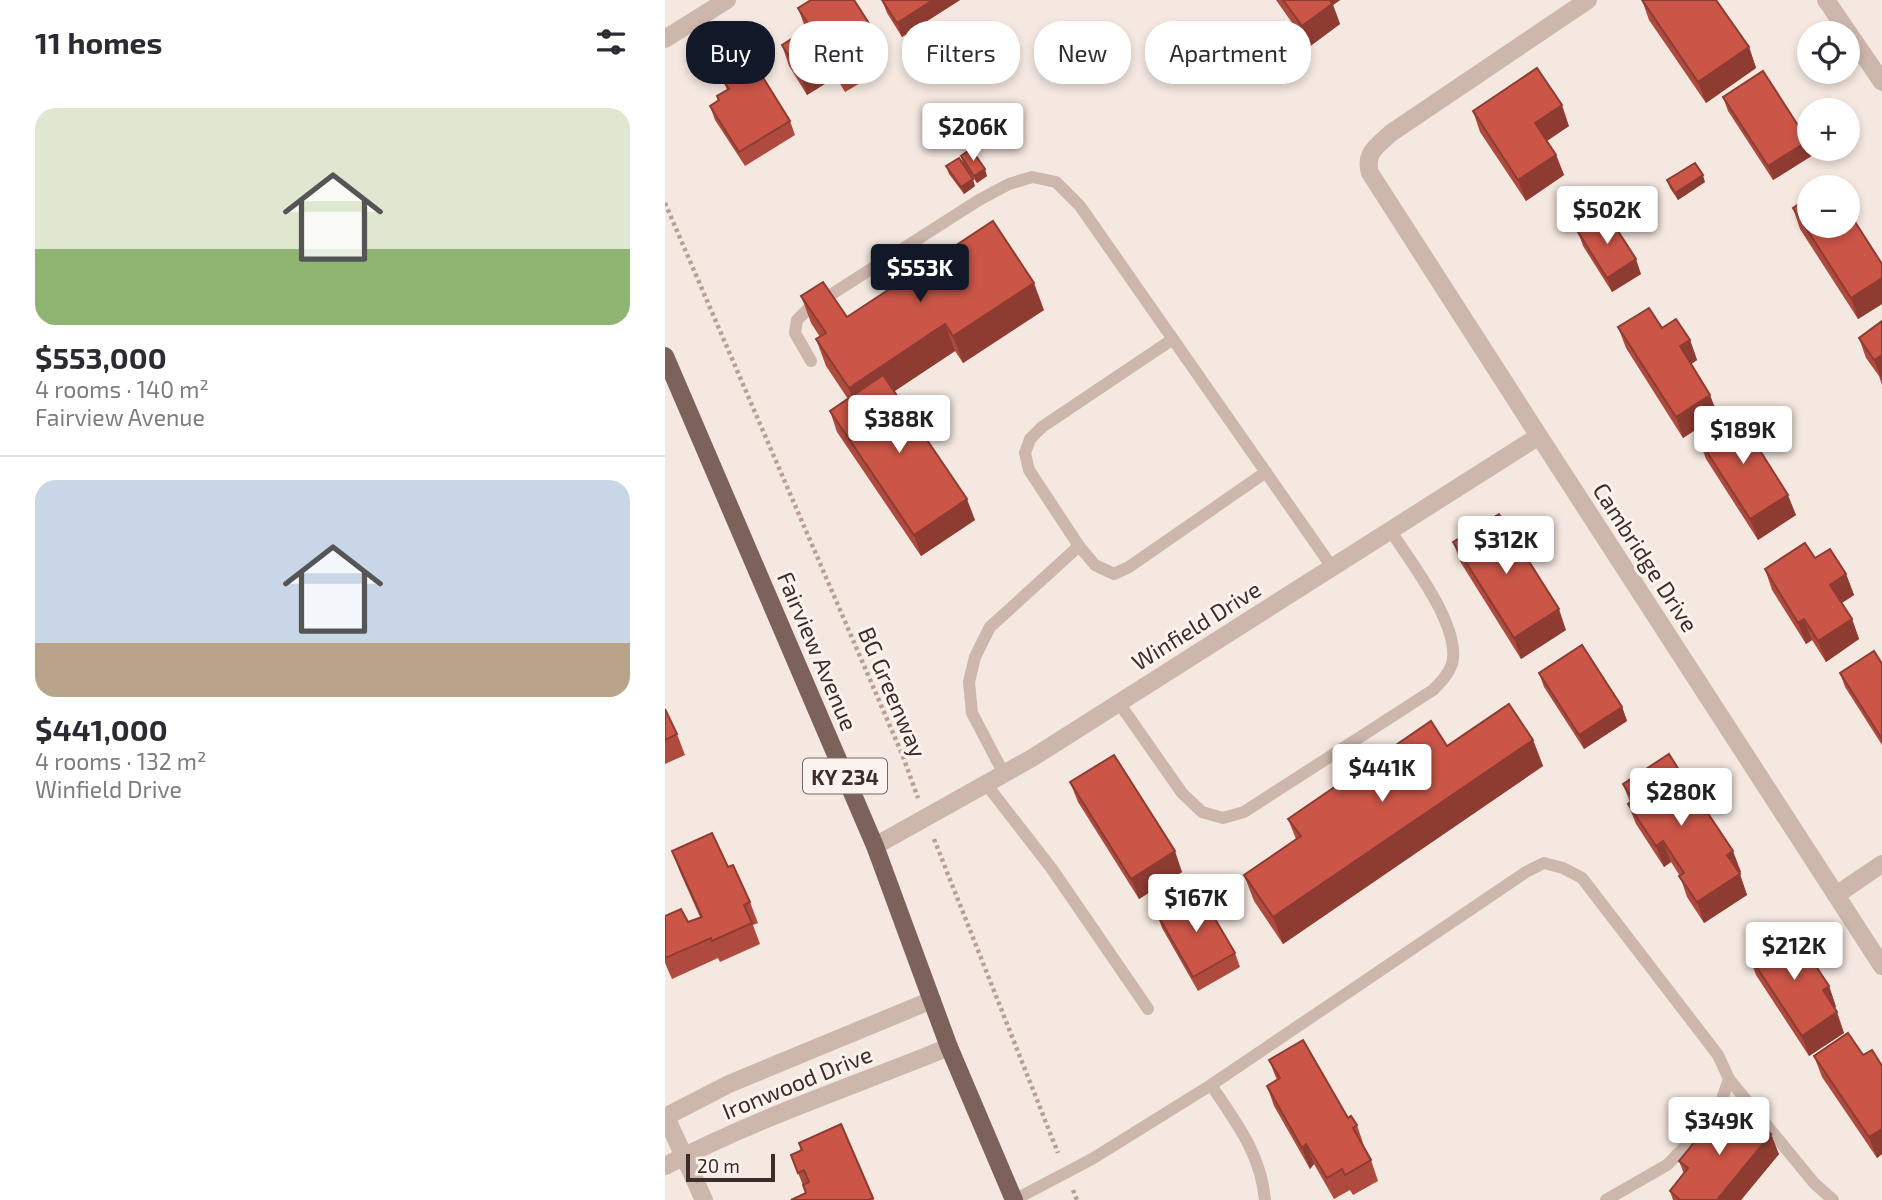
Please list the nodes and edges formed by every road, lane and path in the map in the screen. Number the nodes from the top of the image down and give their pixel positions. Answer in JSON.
{"nodes":[{"id":1,"x":727,"y":0,"type":"edge"},
{"id":2,"x":1588,"y":0,"type":"edge"},
{"id":3,"x":1826,"y":0,"type":"edge"},
{"id":4,"x":665,"y":39,"type":"edge"},
{"id":5,"x":1882,"y":82,"type":"edge"},
{"id":6,"x":665,"y":203,"type":"edge"},
{"id":7,"x":1173,"y":339,"type":"junction"},
{"id":8,"x":665,"y":356,"type":"edge"},
{"id":9,"x":811,"y":361,"type":"dead end"},
{"id":10,"x":1539,"y":436,"type":"junction"},
{"id":11,"x":1266,"y":472,"type":"junction"},
{"id":12,"x":1391,"y":530,"type":"junction"},
{"id":13,"x":1079,"y":546,"type":"junction"},
{"id":14,"x":1332,"y":567,"type":"junction"},
{"id":15,"x":1119,"y":703,"type":"junction"},
{"id":16,"x":1004,"y":774,"type":"junction"},
{"id":17,"x":985,"y":784,"type":"junction"},
{"id":18,"x":926,"y":817,"type":"junction"},
{"id":19,"x":875,"y":846,"type":"junction"},
{"id":20,"x":1882,"y":864,"type":"edge"},
{"id":21,"x":1836,"y":895,"type":"junction"},
{"id":22,"x":1882,"y":966,"type":"edge"},
{"id":23,"x":933,"y":1000,"type":"junction"},
{"id":24,"x":1148,"y":1009,"type":"dead end"},
{"id":25,"x":949,"y":1047,"type":"junction"},
{"id":26,"x":1729,"y":1079,"type":"junction"},
{"id":27,"x":1211,"y":1085,"type":"junction"},
{"id":28,"x":665,"y":1117,"type":"edge"},
{"id":29,"x":685,"y":1156,"type":"junction"},
{"id":30,"x":665,"y":1166,"type":"edge"},
{"id":31,"x":1066,"y":1173,"type":"junction"},
{"id":32,"x":1827,"y":1198,"type":"edge"},
{"id":33,"x":705,"y":1200,"type":"edge"},
{"id":34,"x":1014,"y":1200,"type":"edge"},
{"id":35,"x":1077,"y":1200,"type":"edge"},
{"id":36,"x":1265,"y":1200,"type":"edge"},
{"id":37,"x":1607,"y":1200,"type":"edge"}],
"edges":[{"from":1,"to":4,"type":"street"},
{"from":2,"to":10,"type":"street","name":"Cambridge Drive"},
{"from":3,"to":5,"type":"street"},
{"from":6,"to":18,"type":"path","name":"BG Greenway"},
{"from":7,"to":9,"type":"lane"},
{"from":7,"to":11,"type":"lane"},
{"from":7,"to":13,"type":"lane"},
{"from":8,"to":19,"type":"main road","name":"Fairview Avenue","number":"KY 234"},
{"from":10,"to":12,"type":"street","name":"Winfield Drive"},
{"from":10,"to":21,"type":"street","name":"Cambridge Drive"},
{"from":11,"to":13,"type":"lane"},
{"from":11,"to":14,"type":"lane"},
{"from":12,"to":14,"type":"street","name":"Winfield Drive"},
{"from":12,"to":15,"type":"lane"},
{"from":13,"to":16,"type":"lane"},
{"from":14,"to":15,"type":"street","name":"Winfield Drive"},
{"from":15,"to":16,"type":"street","name":"Winfield Drive"},
{"from":16,"to":17,"type":"street","name":"Winfield Drive"},
{"from":17,"to":18,"type":"street","name":"Winfield Drive"},
{"from":17,"to":24,"type":"lane"},
{"from":18,"to":19,"type":"street","name":"Winfield Drive"},
{"from":18,"to":31,"type":"path","name":"BG Greenway"},
{"from":19,"to":23,"type":"main road","name":"Fairview Avenue","number":"KY 234"},
{"from":20,"to":21,"type":"street"},
{"from":21,"to":22,"type":"street","name":"Cambridge Drive"},
{"from":23,"to":25,"type":"main road","name":"Fairview Avenue","number":"KY 234"},
{"from":23,"to":28,"type":"street","name":"Ironwood Drive"},
{"from":25,"to":29,"type":"street","name":"Ironwood Drive"},
{"from":25,"to":34,"type":"main road","name":"Fairview Avenue","number":"KY 234"},
{"from":26,"to":27,"type":"lane"},
{"from":26,"to":32,"type":"lane"},
{"from":26,"to":37,"type":"lane"},
{"from":27,"to":31,"type":"lane"},
{"from":27,"to":36,"type":"lane"},
{"from":28,"to":29,"type":"street"},
{"from":29,"to":30,"type":"street","name":"Ironwood Drive"},
{"from":29,"to":33,"type":"street"},
{"from":31,"to":34,"type":"lane"},
{"from":31,"to":35,"type":"path","name":"BG Greenway"}]}
